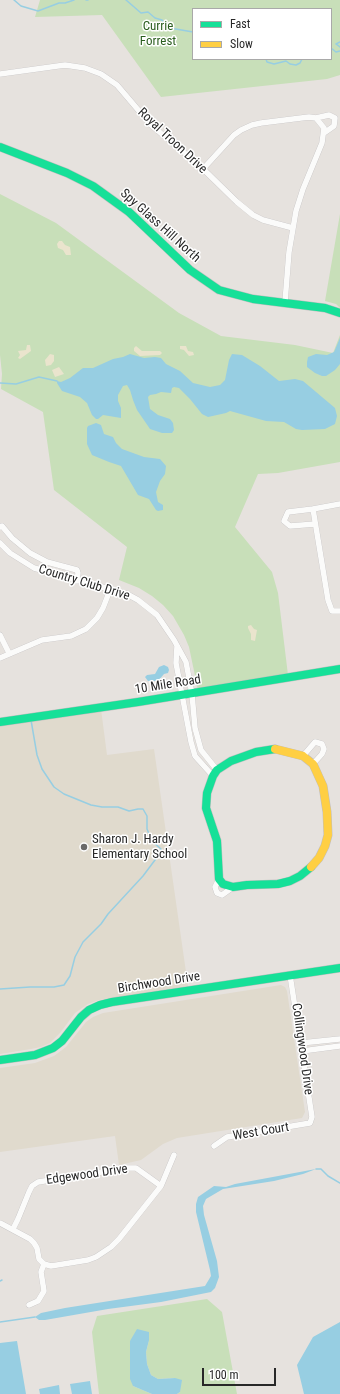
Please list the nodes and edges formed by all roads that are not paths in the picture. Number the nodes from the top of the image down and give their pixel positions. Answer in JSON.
{"nodes":[{"id":1,"x":0,"y":74,"type":"edge"},
{"id":2,"x":316,"y":118,"type":"junction"},
{"id":3,"x":324,"y":133,"type":"junction"},
{"id":4,"x":0,"y":147,"type":"edge"},
{"id":5,"x":203,"y":169,"type":"junction"},
{"id":6,"x":293,"y":228,"type":"junction"},
{"id":7,"x":285,"y":302,"type":"junction"},
{"id":8,"x":340,"y":313,"type":"edge"},
{"id":9,"x":340,"y":504,"type":"edge"},
{"id":10,"x":313,"y":509,"type":"junction"},
{"id":11,"x":315,"y":524,"type":"junction"},
{"id":12,"x":1,"y":525,"type":"edge"},
{"id":13,"x":0,"y":543,"type":"edge"},
{"id":14,"x":77,"y":581,"type":"junction"},
{"id":15,"x":110,"y":590,"type":"junction"},
{"id":16,"x":340,"y":611,"type":"edge"},
{"id":17,"x":0,"y":635,"type":"edge"},
{"id":18,"x":176,"y":646,"type":"junction"},
{"id":19,"x":9,"y":653,"type":"junction"},
{"id":20,"x":0,"y":658,"type":"edge"},
{"id":21,"x":340,"y":669,"type":"edge"},
{"id":22,"x":192,"y":694,"type":"junction"},
{"id":23,"x":182,"y":695,"type":"junction"},
{"id":24,"x":0,"y":722,"type":"edge"},
{"id":25,"x":303,"y":756,"type":"junction"},
{"id":26,"x":313,"y":764,"type":"junction"},
{"id":27,"x":215,"y":773,"type":"junction"},
{"id":28,"x":340,"y":968,"type":"edge"},
{"id":29,"x":290,"y":975,"type":"junction"},
{"id":30,"x":340,"y":1039,"type":"edge"},
{"id":31,"x":301,"y":1043,"type":"junction"},
{"id":32,"x":340,"y":1046,"type":"edge"},
{"id":33,"x":302,"y":1051,"type":"junction"},
{"id":34,"x":0,"y":1060,"type":"edge"},
{"id":35,"x":310,"y":1124,"type":"joint"},
{"id":36,"x":214,"y":1146,"type":"dead end"},
{"id":37,"x":174,"y":1155,"type":"dead end"},
{"id":38,"x":161,"y":1186,"type":"junction"},
{"id":39,"x":0,"y":1223,"type":"edge"},
{"id":40,"x":12,"y":1229,"type":"junction"},
{"id":41,"x":44,"y":1264,"type":"junction"},
{"id":42,"x":29,"y":1304,"type":"dead end"}],
"edges":[{"from":1,"to":5,"type":"street","name":"Royal Troon Drive"},
{"from":2,"to":3,"type":"street"},
{"from":2,"to":3,"type":"street"},
{"from":2,"to":5,"type":"street"},
{"from":3,"to":6,"type":"street"},
{"from":4,"to":7,"type":"street","name":"Spy Glass Hill North"},
{"from":5,"to":6,"type":"street","name":"Royal Troon Drive"},
{"from":6,"to":7,"type":"street"},
{"from":7,"to":8,"type":"street","name":"Spy Glass Hill North"},
{"from":9,"to":10,"type":"street"},
{"from":10,"to":11,"type":"street"},
{"from":10,"to":11,"type":"street"},
{"from":11,"to":16,"type":"street"},
{"from":12,"to":14,"type":"street"},
{"from":13,"to":14,"type":"street","name":"Country Club Drive"},
{"from":14,"to":15,"type":"street","name":"Country Club Drive"},
{"from":15,"to":18,"type":"street","name":"Country Club Drive"},
{"from":15,"to":19,"type":"street"},
{"from":17,"to":19,"type":"street"},
{"from":18,"to":22,"type":"street","name":"Country Club Drive"},
{"from":18,"to":23,"type":"street","name":"Country Club Drive"},
{"from":19,"to":20,"type":"street"},
{"from":21,"to":22,"type":"street","name":"10 Mile Road"},
{"from":22,"to":23,"type":"street","name":"10 Mile Road"},
{"from":22,"to":27,"type":"street","name":"Country Club Drive"},
{"from":23,"to":24,"type":"street","name":"10 Mile Road"},
{"from":23,"to":27,"type":"street","name":"Country Club Drive"},
{"from":25,"to":26,"type":"street"},
{"from":25,"to":26,"type":"street"},
{"from":25,"to":27,"type":"street"},
{"from":26,"to":27,"type":"street"},
{"from":28,"to":29,"type":"street","name":"Birchwood Drive"},
{"from":29,"to":31,"type":"street","name":"Collingwood Drive"},
{"from":29,"to":34,"type":"street","name":"Birchwood Drive"},
{"from":30,"to":31,"type":"street"},
{"from":31,"to":33,"type":"street","name":"Collingwood Drive"},
{"from":32,"to":33,"type":"street"},
{"from":33,"to":35,"type":"street","name":"Collingwood Drive"},
{"from":35,"to":36,"type":"street","name":"West Court"},
{"from":37,"to":38,"type":"street"},
{"from":38,"to":40,"type":"street","name":"Edgewood Drive"},
{"from":38,"to":41,"type":"street"},
{"from":39,"to":40,"type":"street"},
{"from":40,"to":41,"type":"street"},
{"from":41,"to":42,"type":"street"}]}
